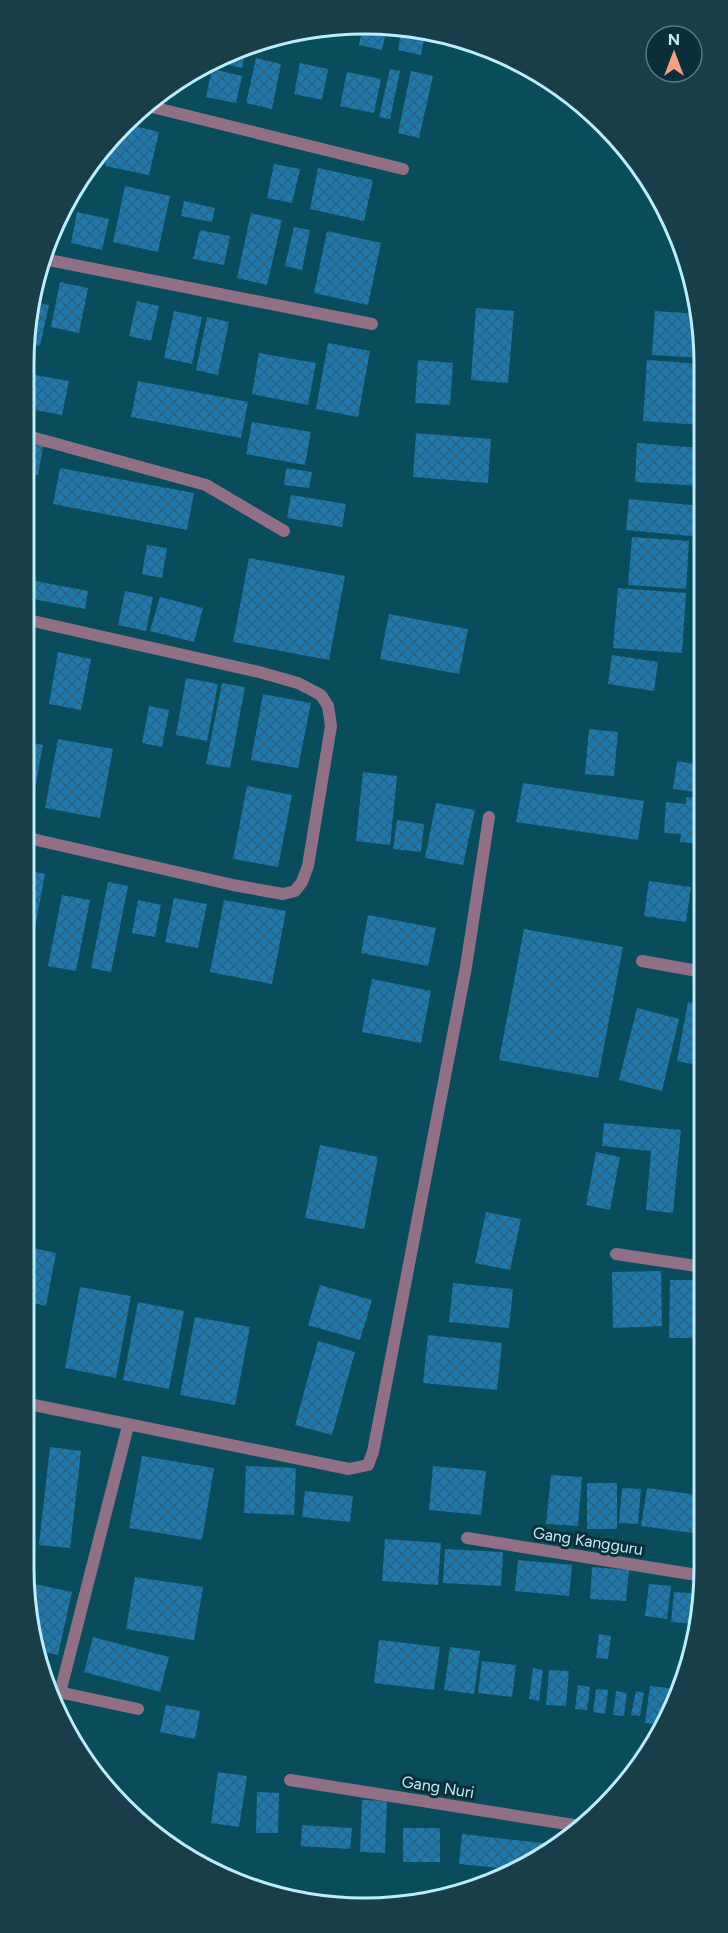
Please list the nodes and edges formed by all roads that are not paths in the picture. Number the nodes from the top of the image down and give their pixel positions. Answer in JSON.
{"nodes":[{"id":1,"x":157,"y":108,"type":"edge"},
{"id":2,"x":403,"y":170,"type":"dead end"},
{"id":3,"x":51,"y":260,"type":"edge"},
{"id":4,"x":372,"y":324,"type":"dead end"},
{"id":5,"x":34,"y":438,"type":"edge"},
{"id":6,"x":284,"y":531,"type":"dead end"},
{"id":7,"x":34,"y":621,"type":"edge"},
{"id":8,"x":489,"y":817,"type":"dead end"},
{"id":9,"x":34,"y":839,"type":"edge"},
{"id":10,"x":642,"y":961,"type":"dead end"},
{"id":11,"x":694,"y":970,"type":"edge"},
{"id":12,"x":616,"y":1254,"type":"dead end"},
{"id":13,"x":694,"y":1266,"type":"edge"},
{"id":14,"x":34,"y":1405,"type":"edge"},
{"id":15,"x":128,"y":1426,"type":"junction"},
{"id":16,"x":467,"y":1538,"type":"dead end"},
{"id":17,"x":694,"y":1575,"type":"edge"},
{"id":18,"x":56,"y":1686,"type":"edge"},
{"id":19,"x":59,"y":1692,"type":"edge"},
{"id":20,"x":138,"y":1708,"type":"dead end"},
{"id":21,"x":290,"y":1780,"type":"dead end"},
{"id":22,"x":572,"y":1825,"type":"edge"}],
"edges":[{"from":1,"to":2,"type":"street"},
{"from":3,"to":4,"type":"street"},
{"from":5,"to":6,"type":"street"},
{"from":7,"to":9,"type":"street"},
{"from":8,"to":15,"type":"street"},
{"from":10,"to":11,"type":"street"},
{"from":12,"to":13,"type":"street"},
{"from":14,"to":15,"type":"street"},
{"from":15,"to":18,"type":"street"},
{"from":16,"to":17,"type":"street","name":"Gang Kangguru"},
{"from":19,"to":20,"type":"street"},
{"from":21,"to":22,"type":"street","name":"Gang Nuri"}]}
